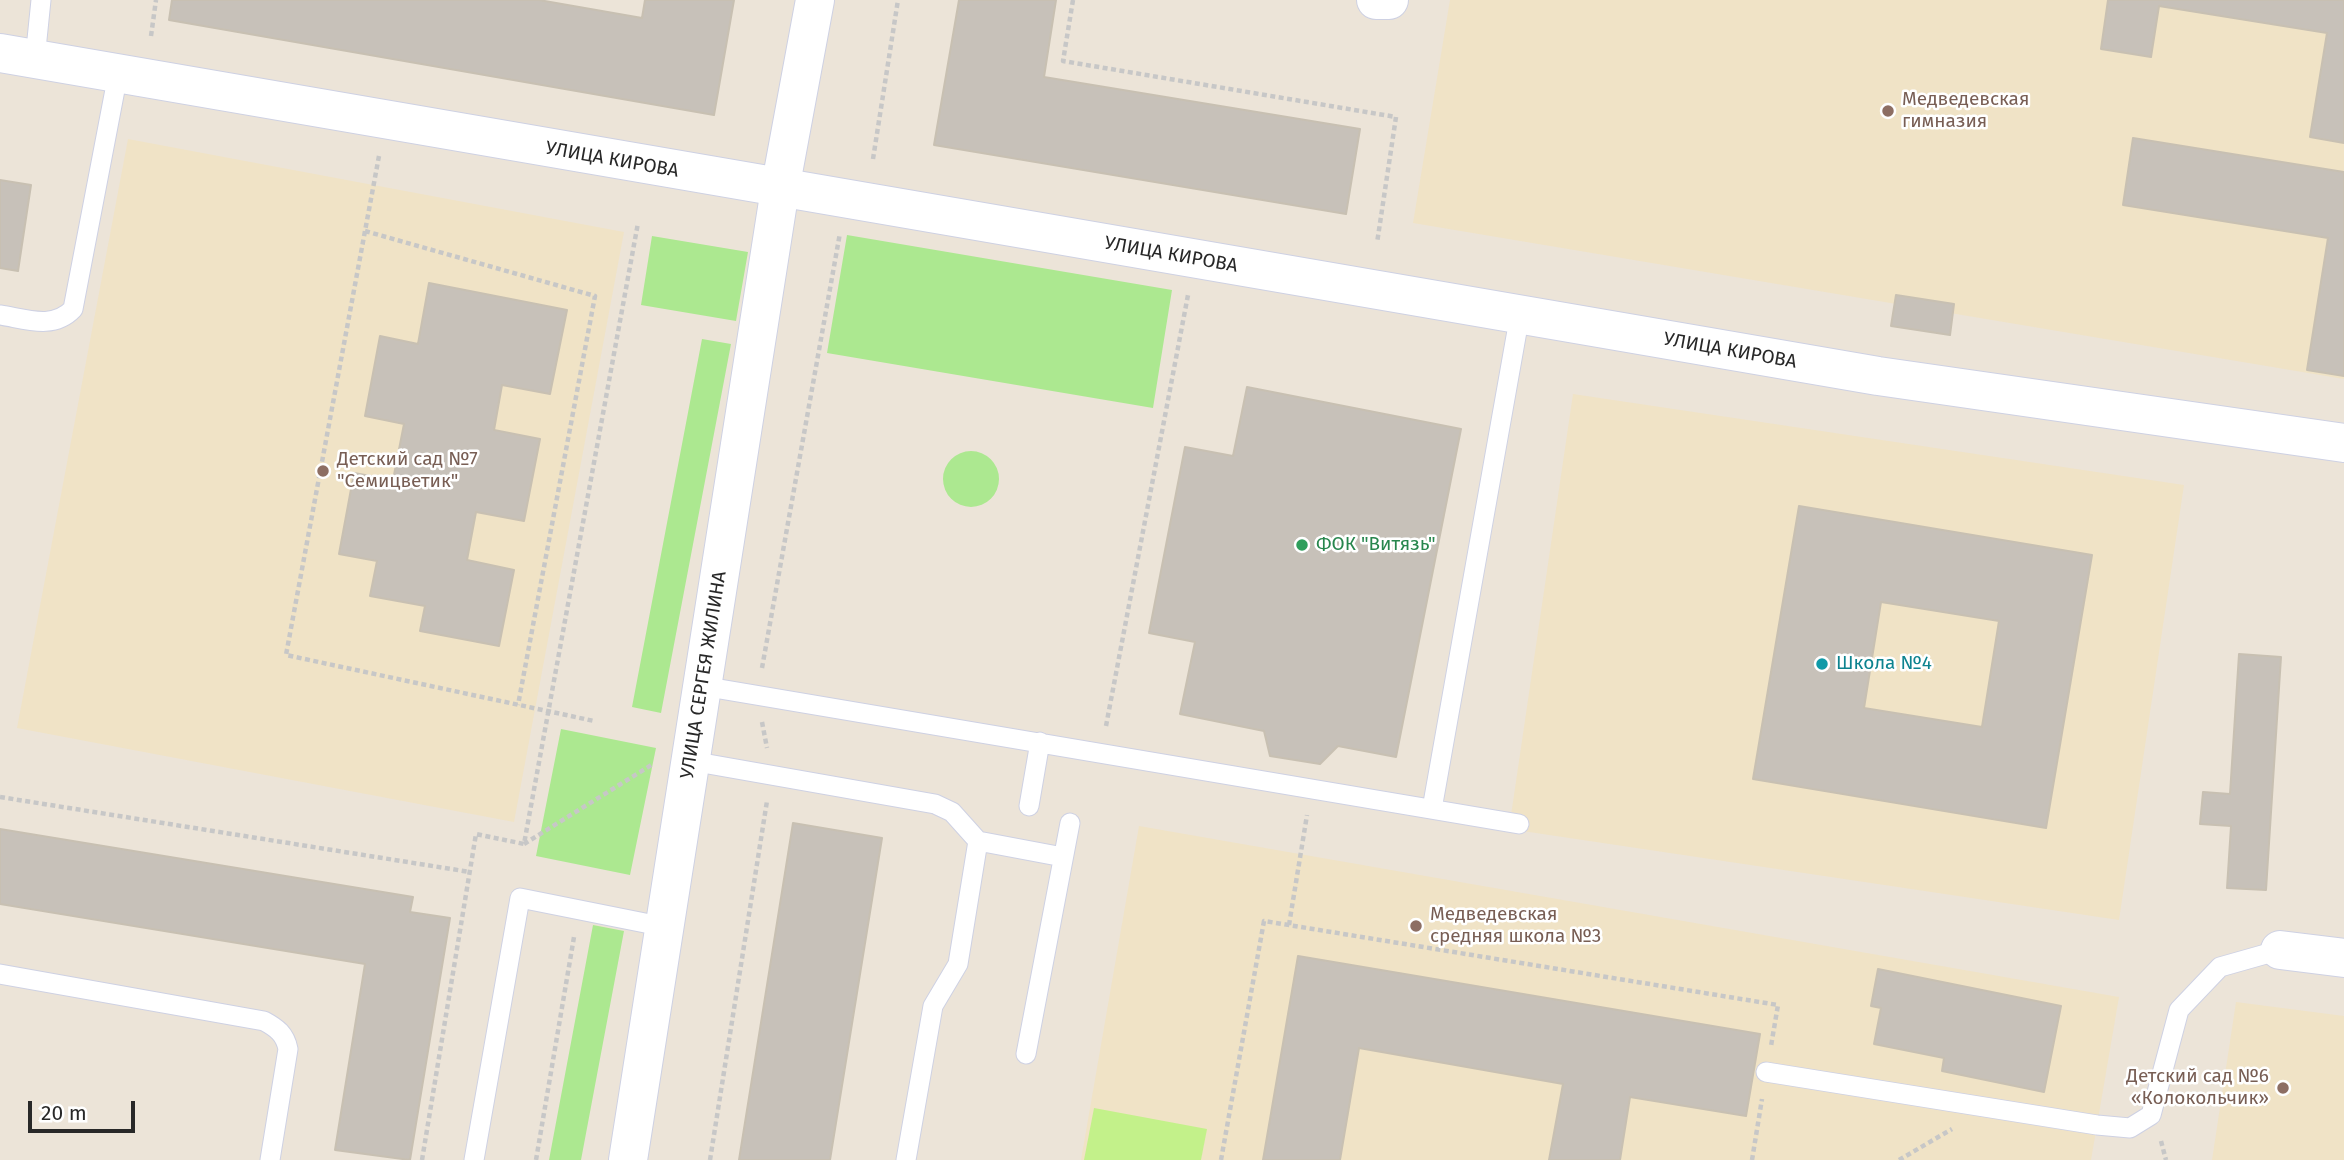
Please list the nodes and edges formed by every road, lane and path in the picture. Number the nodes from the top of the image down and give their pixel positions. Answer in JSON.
{"nodes":[{"id":1,"x":41,"y":0,"type":"edge"},
{"id":2,"x":156,"y":0,"type":"edge"},
{"id":3,"x":815,"y":0,"type":"edge"},
{"id":4,"x":898,"y":0,"type":"edge"},
{"id":5,"x":1073,"y":0,"type":"edge"},
{"id":6,"x":1376,"y":0,"type":"edge"},
{"id":7,"x":1389,"y":0,"type":"edge"},
{"id":8,"x":151,"y":36,"type":"dead end"},
{"id":9,"x":17,"y":56,"type":"edge"},
{"id":10,"x":118,"y":74,"type":"junction"},
{"id":11,"x":386,"y":120,"type":"junction"},
{"id":12,"x":873,"y":159,"type":"dead end"},
{"id":13,"x":780,"y":189,"type":"junction"},
{"id":14,"x":638,"y":223,"type":"dead end"},
{"id":15,"x":365,"y":232,"type":"junction"},
{"id":16,"x":1377,"y":243,"type":"dead end"},
{"id":17,"x":1194,"y":260,"type":"junction"},
{"id":18,"x":1520,"y":314,"type":"junction"},
{"id":19,"x":0,"y":315,"type":"edge"},
{"id":20,"x":2344,"y":443,"type":"edge"},
{"id":21,"x":702,"y":686,"type":"junction"},
{"id":22,"x":518,"y":705,"type":"junction"},
{"id":23,"x":548,"y":712,"type":"junction"},
{"id":24,"x":594,"y":721,"type":"dead end"},
{"id":25,"x":1040,"y":742,"type":"junction"},
{"id":26,"x":693,"y":749,"type":"junction"},
{"id":27,"x":1101,"y":753,"type":"junction"},
{"id":28,"x":1311,"y":788,"type":"junction"},
{"id":29,"x":0,"y":797,"type":"edge"},
{"id":30,"x":1029,"y":806,"type":"dead end"},
{"id":31,"x":1432,"y":809,"type":"junction"},
{"id":32,"x":1070,"y":822,"type":"dead end"},
{"id":33,"x":1519,"y":824,"type":"dead end"},
{"id":34,"x":978,"y":841,"type":"junction"},
{"id":35,"x":524,"y":844,"type":"junction"},
{"id":36,"x":1063,"y":857,"type":"junction"},
{"id":37,"x":470,"y":872,"type":"junction"},
{"id":38,"x":579,"y":909,"type":"junction"},
{"id":39,"x":1289,"y":925,"type":"junction"},
{"id":40,"x":665,"y":927,"type":"junction"},
{"id":41,"x":2280,"y":950,"type":"joint"},
{"id":42,"x":2344,"y":958,"type":"edge"},
{"id":43,"x":0,"y":974,"type":"edge"},
{"id":44,"x":1026,"y":1054,"type":"dead end"},
{"id":45,"x":1766,"y":1072,"type":"junction"},
{"id":46,"x":1990,"y":1108,"type":"junction"},
{"id":47,"x":270,"y":1160,"type":"edge"},
{"id":48,"x":422,"y":1160,"type":"edge"},
{"id":49,"x":474,"y":1160,"type":"edge"},
{"id":50,"x":536,"y":1160,"type":"edge"},
{"id":51,"x":628,"y":1160,"type":"edge"},
{"id":52,"x":906,"y":1160,"type":"edge"},
{"id":53,"x":1221,"y":1160,"type":"edge"},
{"id":54,"x":1752,"y":1160,"type":"edge"},
{"id":55,"x":1899,"y":1160,"type":"edge"}],
"edges":[{"from":1,"to":9,"type":"lane"},
{"from":2,"to":8,"type":"path"},
{"from":3,"to":13,"type":"street","name":"УЛИЦА СЕРГЕЯ ЖИЛИНА"},
{"from":4,"to":12,"type":"path"},
{"from":5,"to":16,"type":"path"},
{"from":6,"to":7,"type":"street"},
{"from":9,"to":10,"type":"street","name":"УЛИЦА КИРОВА"},
{"from":10,"to":11,"type":"street","name":"УЛИЦА КИРОВА"},
{"from":10,"to":19,"type":"lane"},
{"from":11,"to":13,"type":"street","name":"УЛИЦА КИРОВА"},
{"from":11,"to":15,"type":"path"},
{"from":13,"to":17,"type":"street","name":"УЛИЦА КИРОВА"},
{"from":13,"to":21,"type":"street","name":"УЛИЦА СЕРГЕЯ ЖИЛИНА"},
{"from":14,"to":23,"type":"path"},
{"from":15,"to":22,"type":"path"},
{"from":15,"to":22,"type":"path"},
{"from":17,"to":18,"type":"street","name":"УЛИЦА КИРОВА"},
{"from":17,"to":27,"type":"path"},
{"from":18,"to":20,"type":"street","name":"УЛИЦА КИРОВА"},
{"from":18,"to":31,"type":"lane"},
{"from":21,"to":25,"type":"lane"},
{"from":21,"to":26,"type":"street","name":"УЛИЦА СЕРГЕЯ ЖИЛИНА"},
{"from":22,"to":23,"type":"path"},
{"from":23,"to":24,"type":"path"},
{"from":23,"to":35,"type":"path"},
{"from":25,"to":27,"type":"lane"},
{"from":25,"to":30,"type":"lane"},
{"from":26,"to":34,"type":"lane"},
{"from":26,"to":35,"type":"path"},
{"from":26,"to":40,"type":"street","name":"УЛИЦА СЕРГЕЯ ЖИЛИНА"},
{"from":27,"to":28,"type":"lane"},
{"from":28,"to":31,"type":"lane"},
{"from":28,"to":39,"type":"path"},
{"from":29,"to":37,"type":"path"},
{"from":31,"to":33,"type":"lane"},
{"from":32,"to":36,"type":"lane"},
{"from":34,"to":36,"type":"lane"},
{"from":34,"to":52,"type":"lane"},
{"from":35,"to":37,"type":"path"},
{"from":36,"to":44,"type":"lane"},
{"from":37,"to":48,"type":"path"},
{"from":38,"to":40,"type":"lane"},
{"from":38,"to":49,"type":"lane"},
{"from":38,"to":50,"type":"path"},
{"from":39,"to":45,"type":"path"},
{"from":39,"to":53,"type":"path"},
{"from":40,"to":51,"type":"street","name":"УЛИЦА СЕРГЕЯ ЖИЛИНА"},
{"from":41,"to":42,"type":"street"},
{"from":41,"to":46,"type":"lane"},
{"from":43,"to":47,"type":"lane"},
{"from":45,"to":46,"type":"lane"},
{"from":45,"to":54,"type":"path"},
{"from":46,"to":55,"type":"path"}]}
